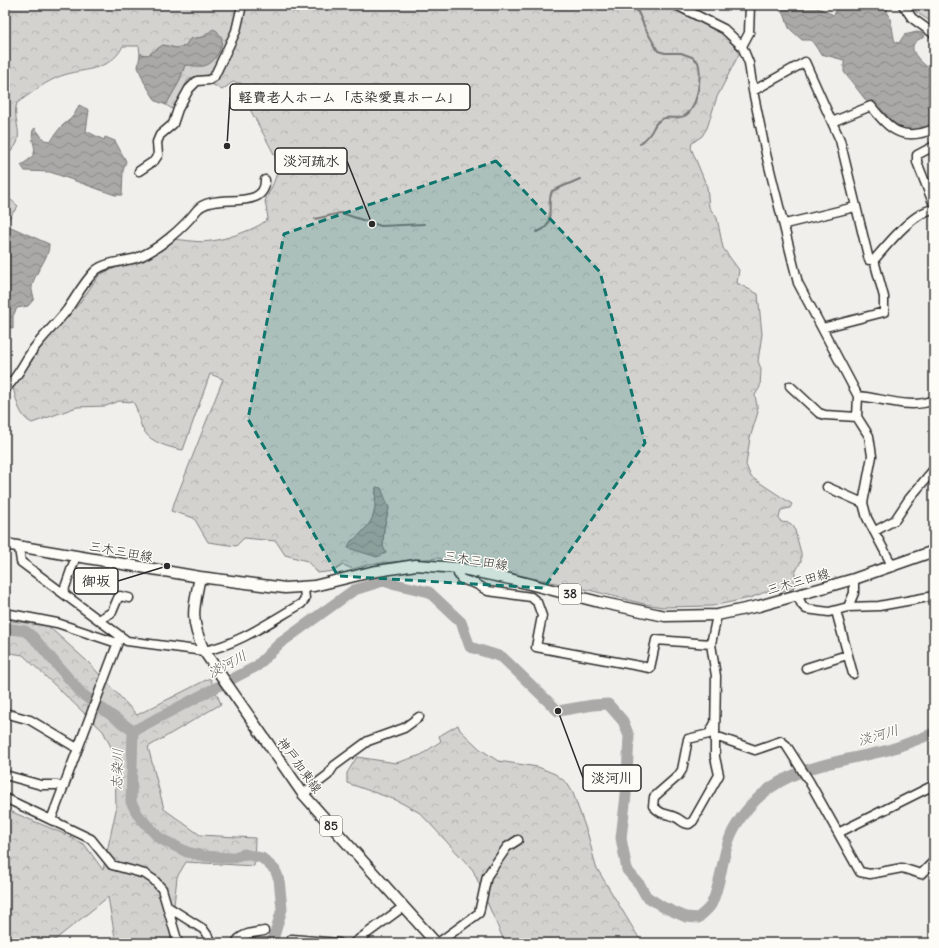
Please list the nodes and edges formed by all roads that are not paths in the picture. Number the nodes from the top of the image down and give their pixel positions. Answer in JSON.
{"nodes":[{"id":1,"x":242,"y":5,"type":"edge"},
{"id":2,"x":676,"y":5,"type":"edge"},
{"id":3,"x":750,"y":5,"type":"edge"},
{"id":4,"x":903,"y":5,"type":"edge"},
{"id":5,"x":934,"y":34,"type":"edge"},
{"id":6,"x":742,"y":46,"type":"junction"},
{"id":7,"x":753,"y":91,"type":"junction"},
{"id":8,"x":832,"y":122,"type":"junction"},
{"id":9,"x":934,"y":129,"type":"edge"},
{"id":10,"x":934,"y":146,"type":"edge"},
{"id":11,"x":139,"y":171,"type":"dead end"},
{"id":12,"x":265,"y":180,"type":"dead end"},
{"id":13,"x":934,"y":205,"type":"edge"},
{"id":14,"x":855,"y":207,"type":"junction"},
{"id":15,"x":934,"y":209,"type":"edge"},
{"id":16,"x":784,"y":224,"type":"junction"},
{"id":17,"x":874,"y":260,"type":"junction"},
{"id":18,"x":822,"y":328,"type":"junction"},
{"id":19,"x":790,"y":386,"type":"dead end"},
{"id":20,"x":5,"y":389,"type":"edge"},
{"id":21,"x":858,"y":396,"type":"junction"},
{"id":22,"x":934,"y":400,"type":"edge"},
{"id":23,"x":857,"y":418,"type":"junction"},
{"id":24,"x":934,"y":469,"type":"edge"},
{"id":25,"x":827,"y":487,"type":"dead end"},
{"id":26,"x":863,"y":503,"type":"junction"},
{"id":27,"x":875,"y":531,"type":"junction"},
{"id":28,"x":5,"y":544,"type":"edge"},
{"id":29,"x":19,"y":548,"type":"junction"},
{"id":30,"x":934,"y":551,"type":"edge"},
{"id":31,"x":76,"y":556,"type":"junction"},
{"id":32,"x":893,"y":566,"type":"junction"},
{"id":33,"x":458,"y":568,"type":"junction"},
{"id":34,"x":200,"y":577,"type":"junction"},
{"id":35,"x":854,"y":579,"type":"junction"},
{"id":36,"x":304,"y":588,"type":"junction"},
{"id":37,"x":64,"y":593,"type":"junction"},
{"id":38,"x":797,"y":595,"type":"junction"},
{"id":39,"x":934,"y":596,"type":"edge"},
{"id":40,"x":129,"y":598,"type":"dead end"},
{"id":41,"x":848,"y":607,"type":"junction"},
{"id":42,"x":836,"y":611,"type":"junction"},
{"id":43,"x":5,"y":613,"type":"edge"},
{"id":44,"x":717,"y":615,"type":"junction"},
{"id":45,"x":99,"y":620,"type":"junction"},
{"id":46,"x":118,"y":640,"type":"junction"},
{"id":47,"x":711,"y":644,"type":"junction"},
{"id":48,"x":204,"y":651,"type":"junction"},
{"id":49,"x":848,"y":655,"type":"junction"},
{"id":50,"x":806,"y":668,"type":"dead end"},
{"id":51,"x":853,"y":674,"type":"dead end"},
{"id":52,"x":5,"y":713,"type":"edge"},
{"id":53,"x":419,"y":717,"type":"dead end"},
{"id":54,"x":716,"y":722,"type":"junction"},
{"id":55,"x":715,"y":737,"type":"junction"},
{"id":56,"x":77,"y":748,"type":"junction"},
{"id":57,"x":5,"y":774,"type":"edge"},
{"id":58,"x":934,"y":785,"type":"edge"},
{"id":59,"x":63,"y":787,"type":"junction"},
{"id":60,"x":303,"y":794,"type":"junction"},
{"id":61,"x":5,"y":798,"type":"edge"},
{"id":62,"x":51,"y":820,"type":"junction"},
{"id":63,"x":838,"y":833,"type":"junction"},
{"id":64,"x":518,"y":840,"type":"dead end"},
{"id":65,"x":934,"y":861,"type":"edge"},
{"id":66,"x":168,"y":907,"type":"junction"},
{"id":67,"x":402,"y":907,"type":"junction"},
{"id":68,"x":264,"y":930,"type":"dead end"},
{"id":69,"x":292,"y":939,"type":"dead end"},
{"id":70,"x":178,"y":943,"type":"edge"},
{"id":71,"x":214,"y":943,"type":"edge"},
{"id":72,"x":236,"y":943,"type":"edge"},
{"id":73,"x":339,"y":943,"type":"edge"},
{"id":74,"x":354,"y":943,"type":"edge"},
{"id":75,"x":437,"y":943,"type":"edge"}],
"edges":[{"from":1,"to":11,"type":"street"},
{"from":2,"to":6,"type":"street"},
{"from":3,"to":6,"type":"street"},
{"from":4,"to":5,"type":"street"},
{"from":6,"to":7,"type":"street"},
{"from":7,"to":8,"type":"street"},
{"from":7,"to":16,"type":"street"},
{"from":8,"to":9,"type":"street"},
{"from":8,"to":14,"type":"street"},
{"from":10,"to":13,"type":"street"},
{"from":12,"to":20,"type":"street"},
{"from":14,"to":16,"type":"street"},
{"from":14,"to":17,"type":"street"},
{"from":15,"to":17,"type":"street"},
{"from":16,"to":18,"type":"street"},
{"from":17,"to":18,"type":"street"},
{"from":18,"to":21,"type":"street"},
{"from":19,"to":23,"type":"street"},
{"from":21,"to":22,"type":"street"},
{"from":21,"to":23,"type":"street"},
{"from":23,"to":26,"type":"street"},
{"from":24,"to":27,"type":"street"},
{"from":25,"to":26,"type":"street"},
{"from":26,"to":27,"type":"street"},
{"from":27,"to":32,"type":"street"},
{"from":28,"to":29,"type":"main road","name":"三木三田線","number":"38"},
{"from":29,"to":31,"type":"main road","name":"三木三田線","number":"38"},
{"from":29,"to":37,"type":"street"},
{"from":30,"to":32,"type":"main road","name":"三木三田線","number":"38"},
{"from":31,"to":34,"type":"main road","name":"三木三田線","number":"38"},
{"from":31,"to":37,"type":"street"},
{"from":32,"to":35,"type":"main road","name":"三木三田線","number":"38"},
{"from":33,"to":36,"type":"main road","name":"三木三田線","number":"38"},
{"from":33,"to":44,"type":"main road","name":"三木三田線","number":"38"},
{"from":33,"to":47,"type":"street"},
{"from":34,"to":36,"type":"main road","name":"三木三田線","number":"38"},
{"from":34,"to":48,"type":"main road","name":"神戸加東線","number":"85"},
{"from":35,"to":38,"type":"main road","name":"三木三田線","number":"38"},
{"from":35,"to":41,"type":"street"},
{"from":36,"to":48,"type":"street"},
{"from":37,"to":45,"type":"street"},
{"from":38,"to":42,"type":"street"},
{"from":38,"to":44,"type":"main road","name":"三木三田線","number":"38"},
{"from":39,"to":41,"type":"street"},
{"from":40,"to":45,"type":"street"},
{"from":41,"to":42,"type":"street"},
{"from":42,"to":49,"type":"street"},
{"from":43,"to":46,"type":"street"},
{"from":44,"to":47,"type":"street"},
{"from":45,"to":46,"type":"street"},
{"from":46,"to":48,"type":"street"},
{"from":46,"to":56,"type":"street"},
{"from":47,"to":54,"type":"street"},
{"from":48,"to":60,"type":"main road","name":"神戸加東線","number":"85"},
{"from":49,"to":50,"type":"street"},
{"from":49,"to":51,"type":"street"},
{"from":52,"to":56,"type":"street"},
{"from":53,"to":60,"type":"street"},
{"from":54,"to":55,"type":"street"},
{"from":54,"to":55,"type":"street"},
{"from":55,"to":63,"type":"street"},
{"from":56,"to":59,"type":"street"},
{"from":57,"to":59,"type":"street"},
{"from":58,"to":63,"type":"street"},
{"from":59,"to":62,"type":"street"},
{"from":60,"to":67,"type":"main road","name":"神戸加東線","number":"85"},
{"from":61,"to":62,"type":"street"},
{"from":62,"to":66,"type":"street"},
{"from":63,"to":65,"type":"street"},
{"from":64,"to":75,"type":"street"},
{"from":66,"to":70,"type":"street"},
{"from":66,"to":71,"type":"street"},
{"from":67,"to":74,"type":"street"},
{"from":67,"to":75,"type":"main road","name":"神戸加東線","number":"85"},
{"from":68,"to":72,"type":"street"},
{"from":69,"to":73,"type":"street"}]}
